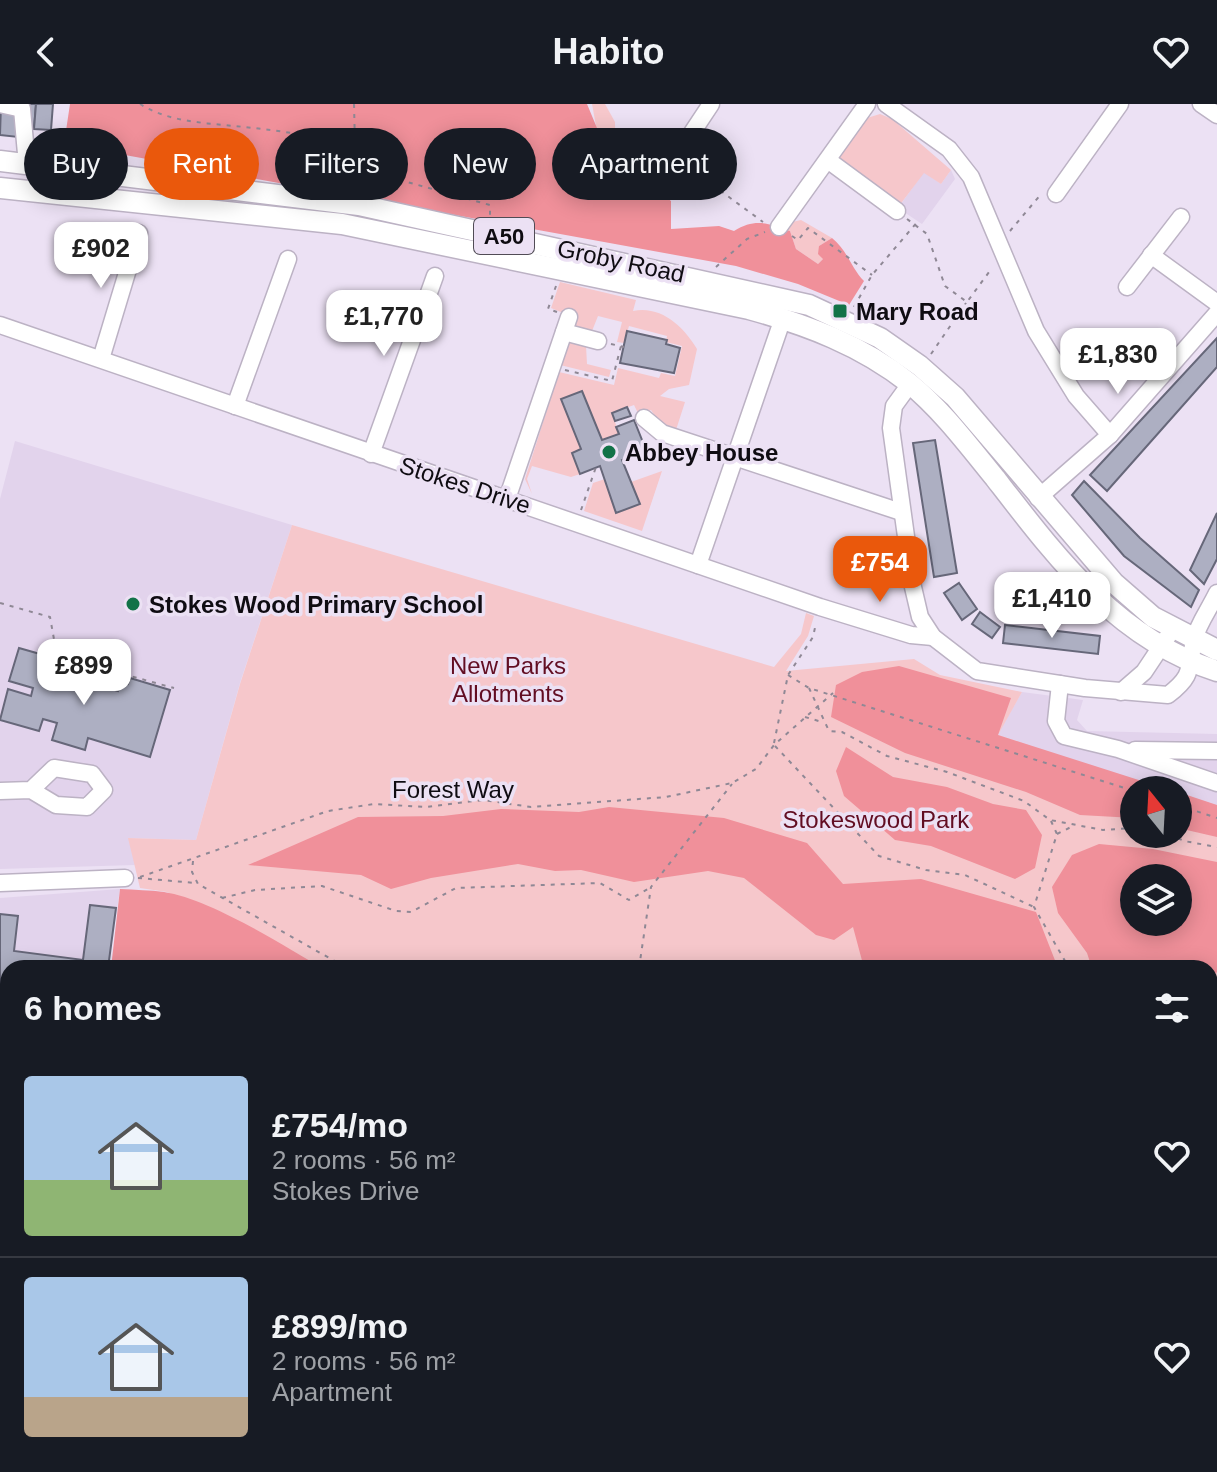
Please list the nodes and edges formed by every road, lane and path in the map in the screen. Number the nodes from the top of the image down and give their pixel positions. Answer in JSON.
{"nodes":[{"id":1,"x":0,"y":104,"type":"edge"},
{"id":2,"x":140,"y":104,"type":"edge"},
{"id":3,"x":354,"y":104,"type":"edge"},
{"id":4,"x":711,"y":104,"type":"edge"},
{"id":5,"x":867,"y":104,"type":"edge"},
{"id":6,"x":886,"y":104,"type":"edge"},
{"id":7,"x":1120,"y":104,"type":"edge"},
{"id":8,"x":1201,"y":104,"type":"edge"},
{"id":9,"x":1217,"y":115,"type":"edge"},
{"id":10,"x":355,"y":128,"type":"edge"},
{"id":11,"x":694,"y":128,"type":"edge"},
{"id":12,"x":24,"y":131,"type":"edge"},
{"id":13,"x":275,"y":131,"type":"edge"},
{"id":14,"x":0,"y":161,"type":"edge"},
{"id":15,"x":829,"y":161,"type":"junction"},
{"id":16,"x":24,"y":165,"type":"edge"},
{"id":17,"x":128,"y":177,"type":"edge"},
{"id":18,"x":408,"y":182,"type":"edge"},
{"id":19,"x":0,"y":188,"type":"edge"},
{"id":20,"x":1056,"y":194,"type":"joint"},
{"id":21,"x":733,"y":200,"type":"edge"},
{"id":22,"x":897,"y":211,"type":"joint"},
{"id":23,"x":1181,"y":217,"type":"dead end"},
{"id":24,"x":919,"y":220,"type":"dead end"},
{"id":25,"x":912,"y":223,"type":"junction"},
{"id":26,"x":779,"y":227,"type":"joint"},
{"id":27,"x":489,"y":232,"type":"junction"},
{"id":28,"x":139,"y":233,"type":"dead end"},
{"id":29,"x":1001,"y":249,"type":"junction"},
{"id":30,"x":1151,"y":255,"type":"junction"},
{"id":31,"x":288,"y":259,"type":"dead end"},
{"id":32,"x":561,"y":271,"type":"junction"},
{"id":33,"x":724,"y":272,"type":"dead end"},
{"id":34,"x":872,"y":275,"type":"junction"},
{"id":35,"x":435,"y":276,"type":"dead end"},
{"id":36,"x":1127,"y":287,"type":"dead end"},
{"id":37,"x":967,"y":302,"type":"junction"},
{"id":38,"x":1217,"y":303,"type":"edge"},
{"id":39,"x":1217,"y":313,"type":"edge"},
{"id":40,"x":856,"y":315,"type":"dead end"},
{"id":41,"x":783,"y":318,"type":"junction"},
{"id":42,"x":0,"y":325,"type":"edge"},
{"id":43,"x":566,"y":325,"type":"junction"},
{"id":44,"x":598,"y":341,"type":"dead end"},
{"id":45,"x":621,"y":346,"type":"dead end"},
{"id":46,"x":101,"y":359,"type":"junction"},
{"id":47,"x":931,"y":361,"type":"dead end"},
{"id":48,"x":552,"y":367,"type":"junction"},
{"id":49,"x":910,"y":384,"type":"junction"},
{"id":50,"x":235,"y":406,"type":"junction"},
{"id":51,"x":644,"y":418,"type":"dead end"},
{"id":52,"x":1110,"y":435,"type":"junction"},
{"id":53,"x":371,"y":454,"type":"junction"},
{"id":54,"x":737,"y":457,"type":"junction"},
{"id":55,"x":596,"y":467,"type":"dead end"},
{"id":56,"x":1034,"y":493,"type":"junction"},
{"id":57,"x":507,"y":499,"type":"junction"},
{"id":58,"x":1012,"y":501,"type":"junction"},
{"id":59,"x":901,"y":512,"type":"junction"},
{"id":60,"x":577,"y":522,"type":"junction"},
{"id":61,"x":698,"y":565,"type":"junction"},
{"id":62,"x":1217,"y":593,"type":"edge"},
{"id":63,"x":0,"y":603,"type":"edge"},
{"id":64,"x":820,"y":607,"type":"junction"},
{"id":65,"x":1174,"y":628,"type":"junction"},
{"id":66,"x":1138,"y":635,"type":"junction"},
{"id":67,"x":933,"y":637,"type":"junction"},
{"id":68,"x":1195,"y":639,"type":"junction"},
{"id":69,"x":1160,"y":648,"type":"junction"},
{"id":70,"x":1217,"y":650,"type":"edge"},
{"id":71,"x":1193,"y":663,"type":"junction"},
{"id":72,"x":1217,"y":671,"type":"edge"},
{"id":73,"x":1144,"y":672,"type":"junction"},
{"id":74,"x":788,"y":675,"type":"junction"},
{"id":75,"x":1060,"y":684,"type":"junction"},
{"id":76,"x":174,"y":688,"type":"dead end"},
{"id":77,"x":809,"y":688,"type":"junction"},
{"id":78,"x":1121,"y":692,"type":"junction"},
{"id":79,"x":833,"y":693,"type":"junction"},
{"id":80,"x":1159,"y":695,"type":"junction"},
{"id":81,"x":816,"y":707,"type":"junction"},
{"id":82,"x":804,"y":717,"type":"junction"},
{"id":83,"x":824,"y":723,"type":"junction"},
{"id":84,"x":774,"y":745,"type":"junction"},
{"id":85,"x":1118,"y":749,"type":"junction"},
{"id":86,"x":1217,"y":751,"type":"edge"},
{"id":87,"x":732,"y":783,"type":"junction"},
{"id":88,"x":1217,"y":783,"type":"edge"},
{"id":89,"x":1120,"y":786,"type":"edge"},
{"id":90,"x":31,"y":790,"type":"dead end"},
{"id":91,"x":0,"y":791,"type":"edge"},
{"id":92,"x":1192,"y":810,"type":"edge"},
{"id":93,"x":1217,"y":818,"type":"edge"},
{"id":94,"x":1050,"y":820,"type":"junction"},
{"id":95,"x":1074,"y":826,"type":"junction"},
{"id":96,"x":1120,"y":829,"type":"edge"},
{"id":97,"x":1057,"y":834,"type":"junction"},
{"id":98,"x":1192,"y":842,"type":"edge"},
{"id":99,"x":1217,"y":847,"type":"edge"},
{"id":100,"x":193,"y":860,"type":"junction"},
{"id":101,"x":131,"y":878,"type":"junction"},
{"id":102,"x":0,"y":883,"type":"edge"},
{"id":103,"x":198,"y":884,"type":"junction"},
{"id":104,"x":651,"y":887,"type":"junction"},
{"id":105,"x":222,"y":898,"type":"junction"},
{"id":106,"x":1034,"y":907,"type":"junction"},
{"id":107,"x":333,"y":960,"type":"edge"},
{"id":108,"x":640,"y":960,"type":"edge"},
{"id":109,"x":1064,"y":960,"type":"edge"}],
"edges":[{"from":1,"to":12,"type":"street"},
{"from":2,"to":13,"type":"path"},
{"from":3,"to":10,"type":"path"},
{"from":4,"to":11,"type":"street"},
{"from":5,"to":15,"type":"street"},
{"from":6,"to":29,"type":"street"},
{"from":7,"to":20,"type":"street"},
{"from":8,"to":9,"type":"street"},
{"from":14,"to":16,"type":"main road","name":"Groby Road","number":"A50"},
{"from":15,"to":22,"type":"street"},
{"from":15,"to":26,"type":"street"},
{"from":17,"to":27,"type":"main road","name":"Groby Road","number":"A50"},
{"from":18,"to":27,"type":"path"},
{"from":19,"to":32,"type":"main road","name":"Groby Road","number":"A50"},
{"from":20,"to":29,"type":"path"},
{"from":21,"to":33,"type":"path"},
{"from":22,"to":25,"type":"path"},
{"from":23,"to":30,"type":"street"},
{"from":24,"to":25,"type":"path"},
{"from":25,"to":34,"type":"path"},
{"from":25,"to":37,"type":"path"},
{"from":26,"to":34,"type":"path"},
{"from":27,"to":56,"type":"main road","name":"Groby Road","number":"A50"},
{"from":28,"to":46,"type":"street"},
{"from":29,"to":37,"type":"path"},
{"from":29,"to":52,"type":"street"},
{"from":30,"to":36,"type":"street"},
{"from":30,"to":38,"type":"street"},
{"from":31,"to":50,"type":"street"},
{"from":32,"to":41,"type":"main road","name":"Groby Road","number":"A50"},
{"from":32,"to":43,"type":"path"},
{"from":34,"to":40,"type":"path"},
{"from":35,"to":53,"type":"street"},
{"from":37,"to":47,"type":"path"},
{"from":39,"to":52,"type":"street"},
{"from":41,"to":49,"type":"main road","name":"Groby Road","number":"A50"},
{"from":41,"to":54,"type":"street"},
{"from":42,"to":46,"type":"street","name":"Stokes Drive"},
{"from":43,"to":44,"type":"street"},
{"from":43,"to":48,"type":"street"},
{"from":45,"to":48,"type":"path"},
{"from":46,"to":50,"type":"street","name":"Stokes Drive"},
{"from":48,"to":57,"type":"street"},
{"from":49,"to":58,"type":"main road","name":"Groby Road","number":"A50"},
{"from":49,"to":59,"type":"street"},
{"from":50,"to":53,"type":"street","name":"Stokes Drive"},
{"from":51,"to":54,"type":"street"},
{"from":52,"to":56,"type":"street"},
{"from":53,"to":57,"type":"street","name":"Stokes Drive"},
{"from":54,"to":59,"type":"street"},
{"from":54,"to":61,"type":"street"},
{"from":55,"to":60,"type":"path"},
{"from":56,"to":58,"type":"main road"},
{"from":56,"to":65,"type":"main road","name":"Groby Road","number":"A50"},
{"from":57,"to":60,"type":"street","name":"Stokes Drive"},
{"from":58,"to":66,"type":"main road","name":"Groby Road","number":"A50"},
{"from":59,"to":67,"type":"street"},
{"from":60,"to":61,"type":"street","name":"Stokes Drive"},
{"from":61,"to":64,"type":"street","name":"Stokes Drive"},
{"from":62,"to":68,"type":"street"},
{"from":63,"to":76,"type":"path"},
{"from":64,"to":67,"type":"street","name":"Stokes Drive"},
{"from":64,"to":74,"type":"path"},
{"from":65,"to":68,"type":"main road","name":"Groby Road","number":"A50"},
{"from":65,"to":69,"type":"street"},
{"from":66,"to":69,"type":"main road","name":"Groby Road","number":"A50"},
{"from":66,"to":73,"type":"street"},
{"from":67,"to":75,"type":"street"},
{"from":68,"to":70,"type":"main road","name":"Groby Road","number":"A50"},
{"from":68,"to":71,"type":"street"},
{"from":69,"to":71,"type":"main road","name":"Groby Road","number":"A50"},
{"from":69,"to":73,"type":"street"},
{"from":71,"to":72,"type":"main road","name":"Groby Road","number":"A50"},
{"from":71,"to":80,"type":"street"},
{"from":73,"to":78,"type":"street"},
{"from":73,"to":80,"type":"street"},
{"from":74,"to":77,"type":"path"},
{"from":74,"to":84,"type":"path"},
{"from":75,"to":78,"type":"street"},
{"from":75,"to":85,"type":"street"},
{"from":77,"to":79,"type":"path"},
{"from":77,"to":81,"type":"path"},
{"from":78,"to":80,"type":"street"},
{"from":79,"to":81,"type":"path","name":"Forest Way"},
{"from":79,"to":89,"type":"path"},
{"from":81,"to":82,"type":"path","name":"Forest Way"},
{"from":81,"to":83,"type":"path"},
{"from":82,"to":83,"type":"path"},
{"from":82,"to":84,"type":"path","name":"Forest Way"},
{"from":83,"to":94,"type":"path"},
{"from":84,"to":87,"type":"path","name":"Forest Way"},
{"from":84,"to":106,"type":"path"},
{"from":85,"to":86,"type":"street"},
{"from":85,"to":88,"type":"street"},
{"from":87,"to":100,"type":"path","name":"Forest Way"},
{"from":87,"to":104,"type":"path"},
{"from":90,"to":91,"type":"street"},
{"from":92,"to":93,"type":"path"},
{"from":94,"to":95,"type":"path"},
{"from":94,"to":97,"type":"path"},
{"from":95,"to":96,"type":"path"},
{"from":95,"to":97,"type":"path"},
{"from":97,"to":106,"type":"path"},
{"from":98,"to":99,"type":"path"},
{"from":100,"to":101,"type":"path","name":"Forest Way"},
{"from":100,"to":103,"type":"path"},
{"from":101,"to":102,"type":"street"},
{"from":101,"to":103,"type":"path"},
{"from":103,"to":105,"type":"path"},
{"from":104,"to":105,"type":"path"},
{"from":104,"to":108,"type":"path"},
{"from":105,"to":107,"type":"path"},
{"from":106,"to":109,"type":"path"}]}
